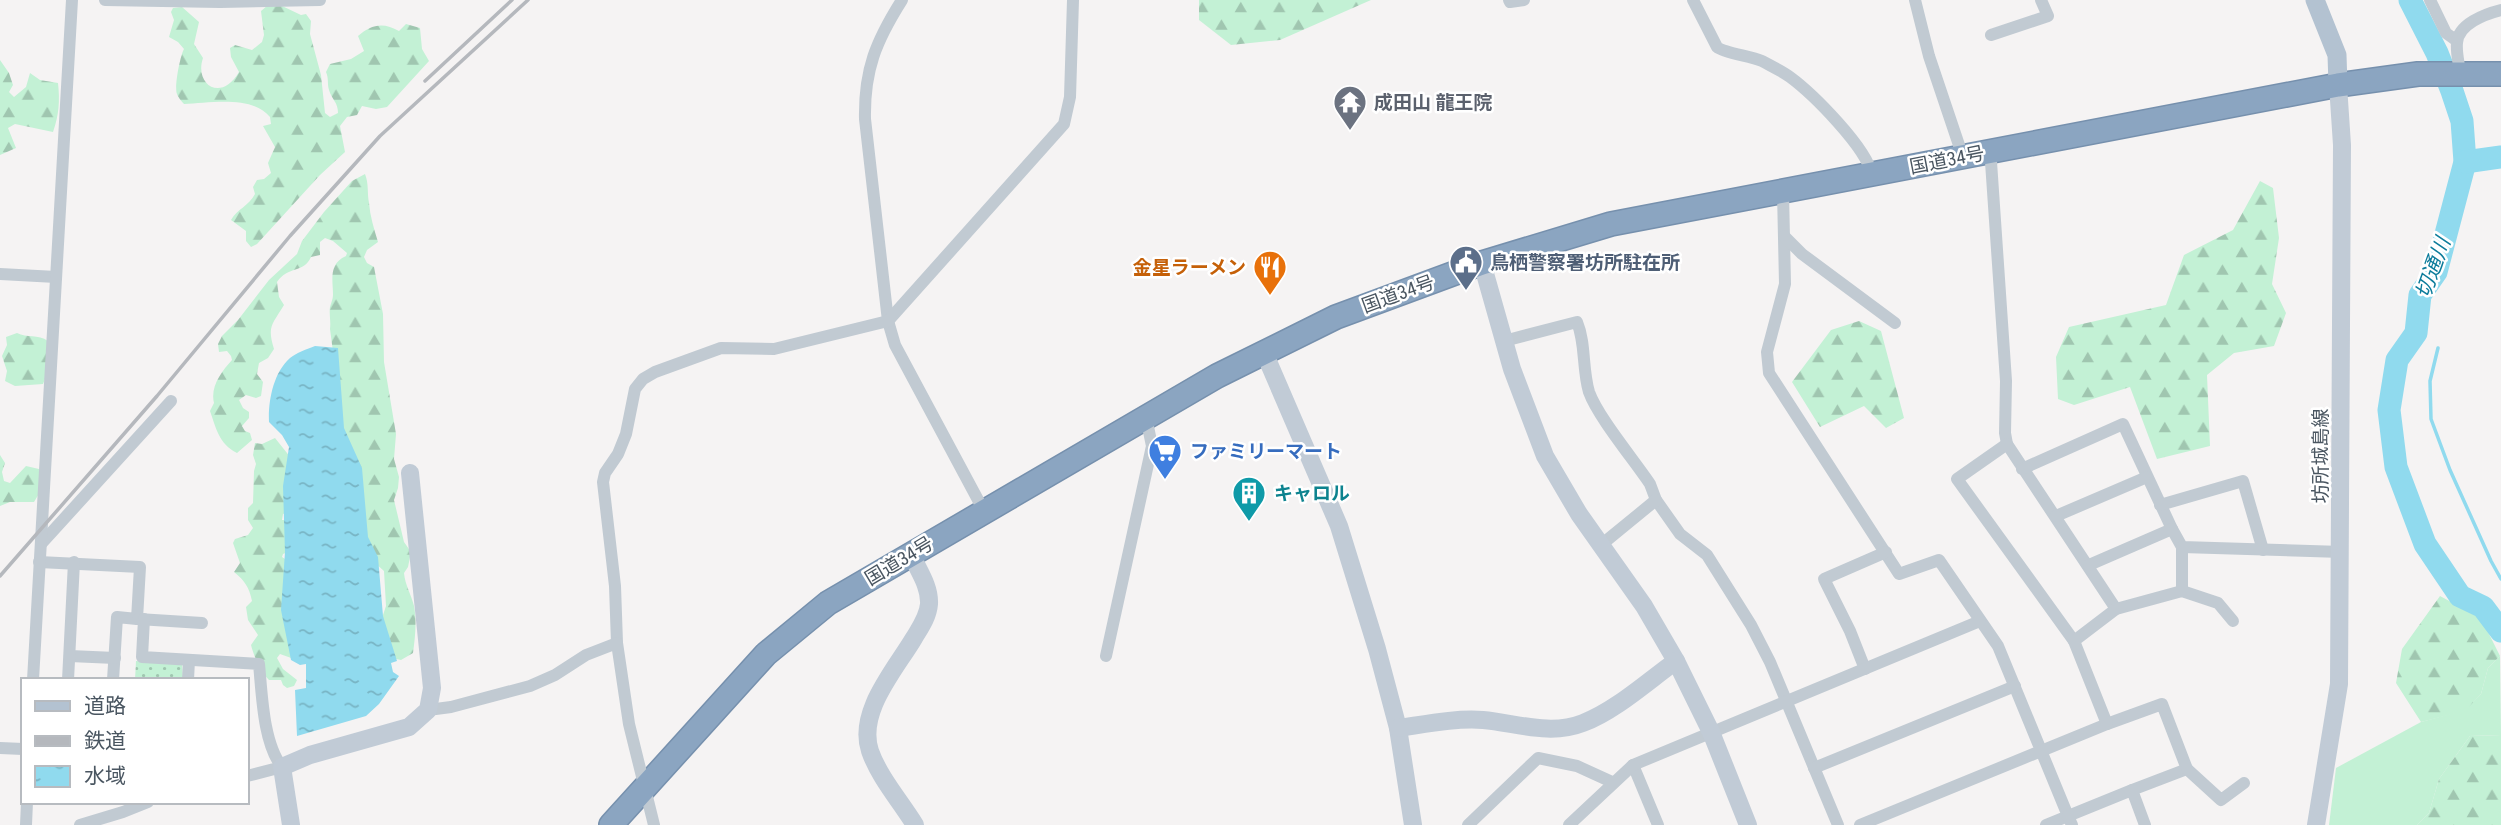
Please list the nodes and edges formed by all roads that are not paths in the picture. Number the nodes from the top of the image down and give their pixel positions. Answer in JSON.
{"nodes":[{"id":1,"x":72,"y":0,"type":"edge"},
{"id":2,"x":104,"y":0,"type":"edge"},
{"id":3,"x":133,"y":0,"type":"edge"},
{"id":4,"x":320,"y":0,"type":"edge"},
{"id":5,"x":902,"y":0,"type":"edge"},
{"id":6,"x":1073,"y":0,"type":"edge"},
{"id":7,"x":1509,"y":0,"type":"edge"},
{"id":8,"x":1524,"y":0,"type":"edge"},
{"id":9,"x":1693,"y":0,"type":"edge"},
{"id":10,"x":1916,"y":0,"type":"edge"},
{"id":11,"x":2041,"y":0,"type":"edge"},
{"id":12,"x":2315,"y":0,"type":"edge"},
{"id":13,"x":2430,"y":0,"type":"edge"},
{"id":14,"x":220,"y":1,"type":"edge"},
{"id":15,"x":301,"y":1,"type":"edge"},
{"id":16,"x":2501,"y":10,"type":"edge"},
{"id":17,"x":1991,"y":35,"type":"dead end"},
{"id":18,"x":2457,"y":41,"type":"junction"},
{"id":19,"x":2460,"y":73,"type":"junction"},
{"id":20,"x":2501,"y":74,"type":"edge"},
{"id":21,"x":2338,"y":85,"type":"junction"},
{"id":22,"x":1988,"y":152,"type":"junction"},
{"id":23,"x":1963,"y":157,"type":"junction"},
{"id":24,"x":1872,"y":175,"type":"junction"},
{"id":25,"x":1783,"y":191,"type":"junction"},
{"id":26,"x":1784,"y":236,"type":"junction"},
{"id":27,"x":1482,"y":262,"type":"junction"},
{"id":28,"x":0,"y":274,"type":"edge"},
{"id":29,"x":56,"y":277,"type":"junction"},
{"id":30,"x":888,"y":321,"type":"junction"},
{"id":31,"x":1895,"y":323,"type":"dead end"},
{"id":32,"x":1504,"y":341,"type":"junction"},
{"id":33,"x":1264,"y":352,"type":"junction"},
{"id":34,"x":171,"y":401,"type":"dead end"},
{"id":35,"x":1146,"y":417,"type":"junction"},
{"id":36,"x":2007,"y":444,"type":"junction"},
{"id":37,"x":2022,"y":468,"type":"junction"},
{"id":38,"x":410,"y":473,"type":"dead end"},
{"id":39,"x":2147,"y":477,"type":"junction"},
{"id":40,"x":1656,"y":500,"type":"junction"},
{"id":41,"x":2161,"y":505,"type":"junction"},
{"id":42,"x":984,"y":511,"type":"junction"},
{"id":43,"x":2056,"y":516,"type":"junction"},
{"id":44,"x":2172,"y":529,"type":"junction"},
{"id":45,"x":41,"y":544,"type":"junction"},
{"id":46,"x":1601,"y":545,"type":"junction"},
{"id":47,"x":2182,"y":547,"type":"junction"},
{"id":48,"x":2263,"y":550,"type":"junction"},
{"id":49,"x":1886,"y":552,"type":"junction"},
{"id":50,"x":2342,"y":552,"type":"junction"},
{"id":51,"x":911,"y":554,"type":"junction"},
{"id":52,"x":39,"y":562,"type":"junction"},
{"id":53,"x":74,"y":562,"type":"junction"},
{"id":54,"x":2089,"y":565,"type":"junction"},
{"id":55,"x":2182,"y":591,"type":"junction"},
{"id":56,"x":2116,"y":609,"type":"junction"},
{"id":57,"x":141,"y":619,"type":"junction"},
{"id":58,"x":1980,"y":621,"type":"junction"},
{"id":59,"x":2233,"y":621,"type":"dead end"},
{"id":60,"x":202,"y":623,"type":"dead end"},
{"id":61,"x":2074,"y":641,"type":"junction"},
{"id":62,"x":617,"y":643,"type":"junction"},
{"id":63,"x":70,"y":656,"type":"junction"},
{"id":64,"x":1106,"y":656,"type":"dead end"},
{"id":65,"x":114,"y":659,"type":"junction"},
{"id":66,"x":189,"y":660,"type":"junction"},
{"id":67,"x":1676,"y":661,"type":"junction"},
{"id":68,"x":1865,"y":668,"type":"junction"},
{"id":69,"x":33,"y":678,"type":"edge"},
{"id":70,"x":68,"y":678,"type":"edge"},
{"id":71,"x":113,"y":678,"type":"edge"},
{"id":72,"x":188,"y":678,"type":"edge"},
{"id":73,"x":2015,"y":686,"type":"junction"},
{"id":74,"x":1787,"y":701,"type":"junction"},
{"id":75,"x":428,"y":710,"type":"junction"},
{"id":76,"x":2107,"y":724,"type":"junction"},
{"id":77,"x":1398,"y":728,"type":"junction"},
{"id":78,"x":1711,"y":732,"type":"junction"},
{"id":79,"x":0,"y":748,"type":"edge"},
{"id":80,"x":21,"y":749,"type":"edge"},
{"id":81,"x":2042,"y":751,"type":"junction"},
{"id":82,"x":1633,"y":765,"type":"junction"},
{"id":83,"x":282,"y":766,"type":"junction"},
{"id":84,"x":1814,"y":768,"type":"junction"},
{"id":85,"x":2187,"y":769,"type":"junction"},
{"id":86,"x":248,"y":776,"type":"edge"},
{"id":87,"x":1612,"y":782,"type":"junction"},
{"id":88,"x":2244,"y":783,"type":"dead end"},
{"id":89,"x":646,"y":785,"type":"junction"},
{"id":90,"x":2132,"y":790,"type":"junction"},
{"id":91,"x":27,"y":804,"type":"edge"},
{"id":92,"x":143,"y":804,"type":"edge"},
{"id":93,"x":2070,"y":821,"type":"edge"},
{"id":94,"x":26,"y":825,"type":"edge"},
{"id":95,"x":80,"y":825,"type":"edge"},
{"id":96,"x":290,"y":825,"type":"edge"},
{"id":97,"x":611,"y":825,"type":"edge"},
{"id":98,"x":654,"y":825,"type":"edge"},
{"id":99,"x":915,"y":825,"type":"edge"},
{"id":100,"x":1413,"y":825,"type":"edge"},
{"id":101,"x":1468,"y":825,"type":"edge"},
{"id":102,"x":1569,"y":825,"type":"edge"},
{"id":103,"x":1658,"y":825,"type":"edge"},
{"id":104,"x":1748,"y":825,"type":"edge"},
{"id":105,"x":1838,"y":825,"type":"edge"},
{"id":106,"x":1860,"y":825,"type":"edge"},
{"id":107,"x":2046,"y":825,"type":"edge"},
{"id":108,"x":2145,"y":825,"type":"edge"},
{"id":109,"x":2316,"y":825,"type":"edge"}],
"edges":[{"from":1,"to":29,"type":"street"},
{"from":2,"to":3,"type":"street"},
{"from":3,"to":14,"type":"street"},
{"from":4,"to":15,"type":"street"},
{"from":5,"to":30,"type":"street"},
{"from":6,"to":30,"type":"street"},
{"from":7,"to":8,"type":"street"},
{"from":9,"to":24,"type":"street"},
{"from":10,"to":23,"type":"street"},
{"from":11,"to":17,"type":"street"},
{"from":12,"to":21,"type":"main road"},
{"from":13,"to":18,"type":"street"},
{"from":14,"to":15,"type":"street"},
{"from":16,"to":18,"type":"street"},
{"from":18,"to":19,"type":"street"},
{"from":19,"to":20,"type":"highway","name":"国道34号"},
{"from":19,"to":21,"type":"highway","name":"国道34号"},
{"from":21,"to":22,"type":"highway","name":"国道34号"},
{"from":21,"to":50,"type":"street","name":"坊所城島線"},
{"from":22,"to":23,"type":"highway","name":"国道34号"},
{"from":22,"to":36,"type":"street"},
{"from":23,"to":24,"type":"highway","name":"国道34号"},
{"from":24,"to":25,"type":"highway","name":"国道34号"},
{"from":25,"to":26,"type":"street"},
{"from":25,"to":27,"type":"highway","name":"国道34号"},
{"from":26,"to":31,"type":"street"},
{"from":26,"to":49,"type":"street"},
{"from":27,"to":32,"type":"street"},
{"from":27,"to":33,"type":"highway","name":"国道34号"},
{"from":28,"to":29,"type":"street"},
{"from":29,"to":45,"type":"street"},
{"from":30,"to":42,"type":"street"},
{"from":30,"to":62,"type":"street"},
{"from":32,"to":40,"type":"street"},
{"from":32,"to":46,"type":"street"},
{"from":33,"to":35,"type":"highway","name":"国道34号"},
{"from":33,"to":77,"type":"street"},
{"from":34,"to":45,"type":"street"},
{"from":35,"to":42,"type":"highway","name":"国道34号"},
{"from":35,"to":64,"type":"street"},
{"from":36,"to":37,"type":"street"},
{"from":36,"to":61,"type":"street"},
{"from":37,"to":39,"type":"street"},
{"from":37,"to":43,"type":"street"},
{"from":38,"to":75,"type":"street"},
{"from":39,"to":41,"type":"street"},
{"from":39,"to":43,"type":"street"},
{"from":40,"to":46,"type":"street"},
{"from":40,"to":74,"type":"street"},
{"from":41,"to":44,"type":"street"},
{"from":41,"to":48,"type":"street"},
{"from":42,"to":51,"type":"highway","name":"国道34号"},
{"from":43,"to":54,"type":"street"},
{"from":44,"to":47,"type":"street"},
{"from":44,"to":54,"type":"street"},
{"from":45,"to":52,"type":"street"},
{"from":46,"to":67,"type":"street"},
{"from":47,"to":48,"type":"street"},
{"from":47,"to":55,"type":"street"},
{"from":48,"to":50,"type":"street"},
{"from":49,"to":58,"type":"street"},
{"from":49,"to":68,"type":"street"},
{"from":50,"to":109,"type":"street","name":"坊所城島線"},
{"from":51,"to":89,"type":"highway","name":"国道34号"},
{"from":51,"to":99,"type":"street"},
{"from":52,"to":53,"type":"street"},
{"from":52,"to":69,"type":"street"},
{"from":53,"to":57,"type":"street"},
{"from":53,"to":63,"type":"street"},
{"from":54,"to":56,"type":"street"},
{"from":55,"to":56,"type":"street"},
{"from":55,"to":59,"type":"street"},
{"from":56,"to":61,"type":"street"},
{"from":57,"to":60,"type":"street"},
{"from":57,"to":65,"type":"street"},
{"from":57,"to":66,"type":"street"},
{"from":58,"to":68,"type":"street"},
{"from":58,"to":73,"type":"street"},
{"from":61,"to":76,"type":"street"},
{"from":62,"to":75,"type":"street"},
{"from":62,"to":89,"type":"street"},
{"from":63,"to":65,"type":"street"},
{"from":63,"to":70,"type":"street"},
{"from":65,"to":71,"type":"street"},
{"from":66,"to":72,"type":"street"},
{"from":66,"to":83,"type":"street"},
{"from":67,"to":77,"type":"street"},
{"from":67,"to":78,"type":"street"},
{"from":68,"to":74,"type":"street"},
{"from":73,"to":81,"type":"street"},
{"from":73,"to":84,"type":"street"},
{"from":74,"to":78,"type":"street"},
{"from":74,"to":84,"type":"street"},
{"from":75,"to":83,"type":"street"},
{"from":76,"to":81,"type":"street"},
{"from":76,"to":85,"type":"street"},
{"from":77,"to":100,"type":"street"},
{"from":78,"to":82,"type":"street"},
{"from":78,"to":104,"type":"street"},
{"from":79,"to":80,"type":"street"},
{"from":81,"to":93,"type":"street"},
{"from":81,"to":106,"type":"street"},
{"from":82,"to":87,"type":"street"},
{"from":82,"to":103,"type":"street"},
{"from":83,"to":86,"type":"street"},
{"from":83,"to":96,"type":"street"},
{"from":84,"to":105,"type":"street"},
{"from":85,"to":88,"type":"street"},
{"from":85,"to":90,"type":"street"},
{"from":87,"to":101,"type":"street"},
{"from":87,"to":102,"type":"street"},
{"from":89,"to":97,"type":"highway","name":"国道34号"},
{"from":89,"to":98,"type":"street"},
{"from":90,"to":93,"type":"street"},
{"from":90,"to":108,"type":"street"},
{"from":91,"to":94,"type":"street"},
{"from":92,"to":95,"type":"street"},
{"from":93,"to":107,"type":"street"}]}
